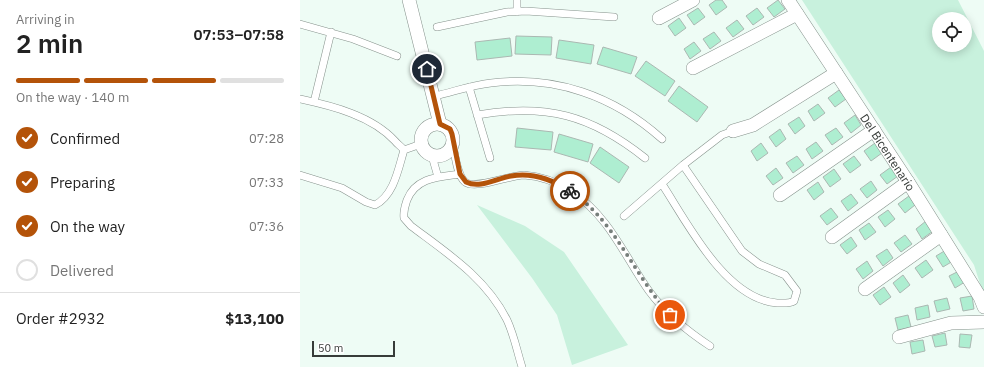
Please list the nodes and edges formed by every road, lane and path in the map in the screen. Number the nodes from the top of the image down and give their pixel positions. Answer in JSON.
{"nodes":[{"id":1,"x":409,"y":0,"type":"edge"},
{"id":2,"x":517,"y":0,"type":"edge"},
{"id":3,"x":693,"y":0,"type":"edge"},
{"id":4,"x":788,"y":0,"type":"edge"},
{"id":5,"x":517,"y":12,"type":"junction"},
{"id":6,"x":797,"y":14,"type":"junction"},
{"id":7,"x":614,"y":17,"type":"dead end"},
{"id":8,"x":659,"y":18,"type":"dead end"},
{"id":9,"x":300,"y":24,"type":"edge"},
{"id":10,"x":437,"y":27,"type":"dead end"},
{"id":11,"x":331,"y":32,"type":"junction"},
{"id":12,"x":397,"y":56,"type":"dead end"},
{"id":13,"x":693,"y":68,"type":"dead end"},
{"id":14,"x":836,"y":73,"type":"junction"},
{"id":15,"x":469,"y":87,"type":"junction"},
{"id":16,"x":435,"y":96,"type":"junction"},
{"id":17,"x":300,"y":99,"type":"edge"},
{"id":18,"x":314,"y":102,"type":"junction"},
{"id":19,"x":477,"y":115,"type":"junction"},
{"id":20,"x":440,"y":124,"type":"junction"},
{"id":21,"x":874,"y":130,"type":"junction"},
{"id":22,"x":733,"y":131,"type":"joint"},
{"id":23,"x":662,"y":138,"type":"dead end"},
{"id":24,"x":421,"y":144,"type":"junction"},
{"id":25,"x":453,"y":144,"type":"junction"},
{"id":26,"x":404,"y":150,"type":"junction"},
{"id":27,"x":432,"y":156,"type":"junction"},
{"id":28,"x":490,"y":158,"type":"dead end"},
{"id":29,"x":645,"y":158,"type":"dead end"},
{"id":30,"x":683,"y":165,"type":"junction"},
{"id":31,"x":300,"y":174,"type":"edge"},
{"id":32,"x":460,"y":174,"type":"junction"},
{"id":33,"x":438,"y":177,"type":"junction"},
{"id":34,"x":908,"y":182,"type":"junction"},
{"id":35,"x":662,"y":184,"type":"junction"},
{"id":36,"x":780,"y":195,"type":"dead end"},
{"id":37,"x":624,"y":216,"type":"dead end"},
{"id":38,"x":941,"y":235,"type":"junction"},
{"id":39,"x":832,"y":237,"type":"dead end"},
{"id":40,"x":865,"y":289,"type":"dead end"},
{"id":41,"x":984,"y":307,"type":"edge"},
{"id":42,"x":984,"y":322,"type":"edge"},
{"id":43,"x":899,"y":336,"type":"dead end"},
{"id":44,"x":710,"y":346,"type":"dead end"},
{"id":45,"x":522,"y":367,"type":"edge"}],
"edges":[{"from":1,"to":16,"type":"street"},
{"from":2,"to":5,"type":"lane"},
{"from":3,"to":8,"type":"street"},
{"from":4,"to":6,"type":"street","name":"Del Bicentenario"},
{"from":5,"to":7,"type":"lane"},
{"from":5,"to":10,"type":"lane"},
{"from":6,"to":13,"type":"street"},
{"from":6,"to":14,"type":"street","name":"Del Bicentenario"},
{"from":9,"to":11,"type":"lane"},
{"from":11,"to":12,"type":"lane"},
{"from":11,"to":18,"type":"lane"},
{"from":14,"to":21,"type":"street","name":"Del Bicentenario"},
{"from":14,"to":22,"type":"street"},
{"from":15,"to":16,"type":"lane"},
{"from":15,"to":19,"type":"lane"},
{"from":15,"to":23,"type":"lane"},
{"from":16,"to":20,"type":"street"},
{"from":17,"to":18,"type":"lane"},
{"from":18,"to":26,"type":"lane"},
{"from":19,"to":28,"type":"lane"},
{"from":19,"to":29,"type":"lane"},
{"from":20,"to":24,"type":"street"},
{"from":20,"to":25,"type":"street"},
{"from":21,"to":34,"type":"street","name":"Del Bicentenario"},
{"from":21,"to":36,"type":"street"},
{"from":22,"to":30,"type":"lane"},
{"from":24,"to":26,"type":"lane"},
{"from":24,"to":27,"type":"street"},
{"from":25,"to":27,"type":"street"},
{"from":25,"to":32,"type":"lane"},
{"from":26,"to":31,"type":"lane"},
{"from":27,"to":33,"type":"lane"},
{"from":30,"to":35,"type":"lane"},
{"from":30,"to":35,"type":"lane"},
{"from":32,"to":33,"type":"lane"},
{"from":32,"to":44,"type":"lane"},
{"from":33,"to":45,"type":"lane"},
{"from":34,"to":38,"type":"street","name":"Del Bicentenario"},
{"from":34,"to":39,"type":"street"},
{"from":35,"to":37,"type":"lane"},
{"from":38,"to":40,"type":"street"},
{"from":38,"to":41,"type":"street","name":"Del Bicentenario"},
{"from":42,"to":43,"type":"street"}]}
